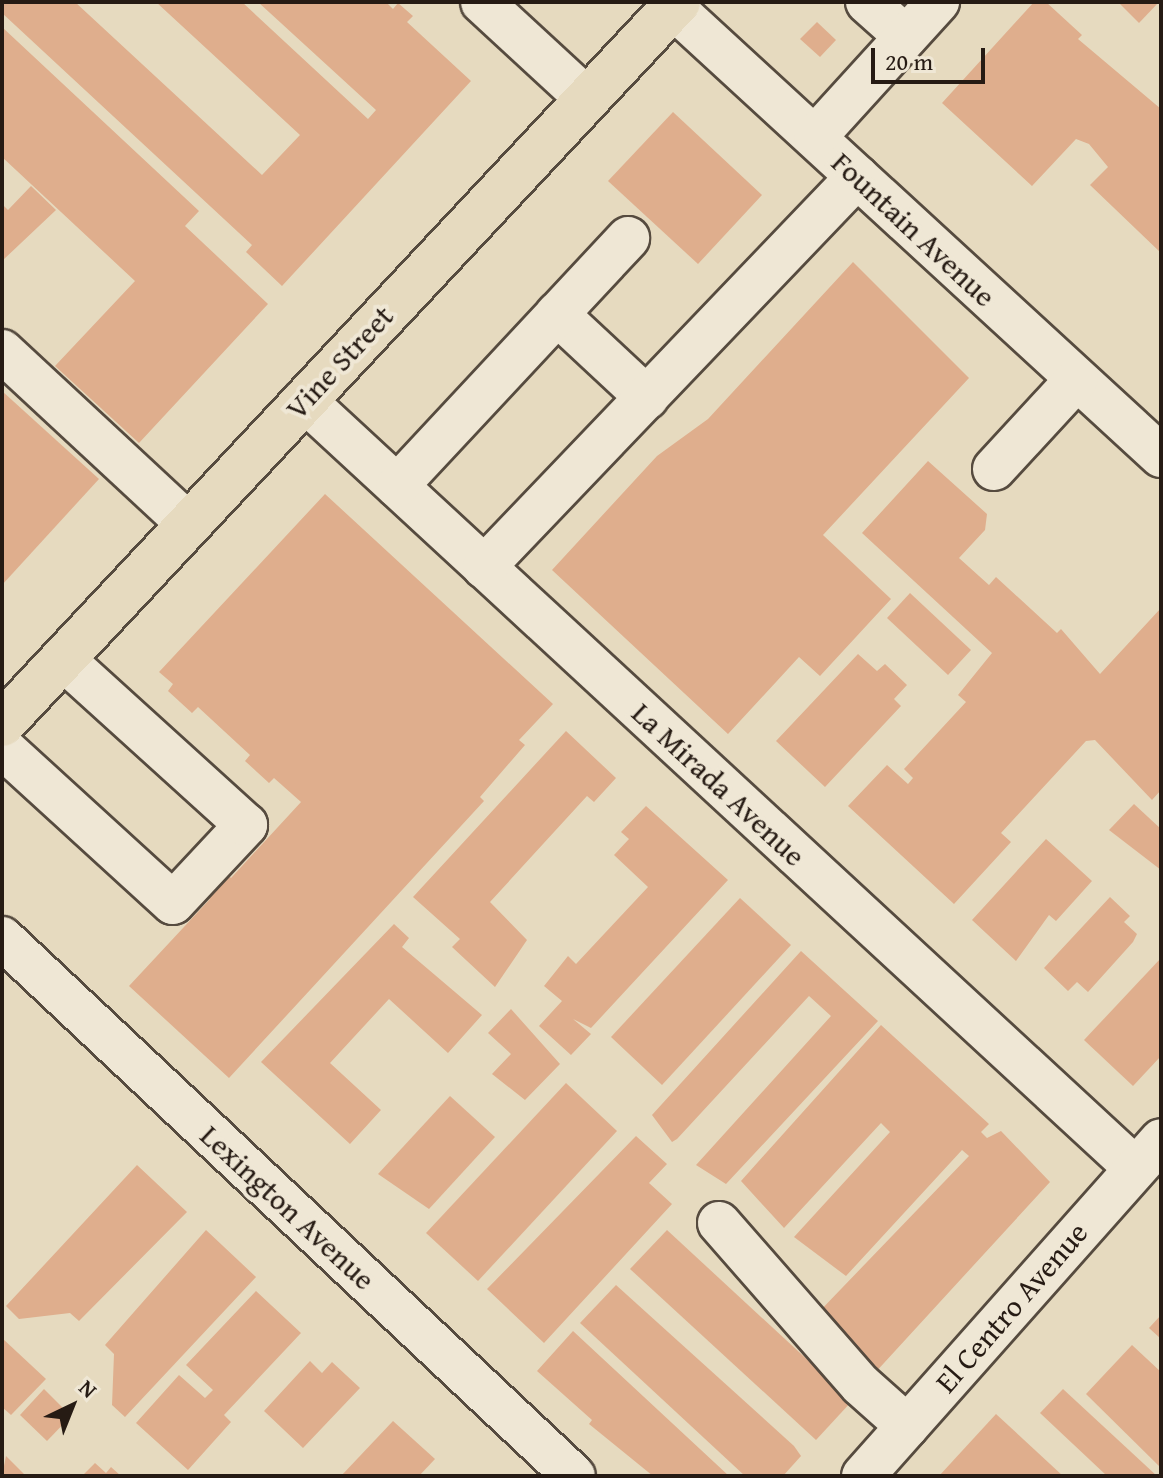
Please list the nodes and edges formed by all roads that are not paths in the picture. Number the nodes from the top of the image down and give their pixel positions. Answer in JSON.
{"nodes":[{"id":1,"x":482,"y":2,"type":"edge"},
{"id":2,"x":867,"y":2,"type":"edge"},
{"id":3,"x":938,"y":2,"type":"edge"},
{"id":4,"x":673,"y":4,"type":"edge"},
{"id":5,"x":906,"y":37,"type":"junction"},
{"id":6,"x":587,"y":99,"type":"junction"},
{"id":7,"x":815,"y":137,"type":"junction"},
{"id":8,"x":857,"y":177,"type":"junction"},
{"id":9,"x":628,"y":238,"type":"dead end"},
{"id":10,"x":557,"y":314,"type":"junction"},
{"id":11,"x":2,"y":351,"type":"edge"},
{"id":12,"x":1077,"y":379,"type":"junction"},
{"id":13,"x":647,"y":398,"type":"junction"},
{"id":14,"x":304,"y":400,"type":"junction"},
{"id":15,"x":1161,"y":456,"type":"edge"},
{"id":16,"x":994,"y":469,"type":"dead end"},
{"id":17,"x":397,"y":486,"type":"junction"},
{"id":18,"x":189,"y":525,"type":"junction"},
{"id":19,"x":484,"y":567,"type":"junction"},
{"id":20,"x":63,"y":659,"type":"junction"},
{"id":21,"x":2,"y":724,"type":"edge"},
{"id":22,"x":2,"y":747,"type":"edge"},
{"id":23,"x":2,"y":938,"type":"edge"},
{"id":24,"x":1147,"y":1154,"type":"edge"},
{"id":25,"x":719,"y":1223,"type":"dead end"},
{"id":26,"x":907,"y":1426,"type":"junction"},
{"id":27,"x":574,"y":1476,"type":"edge"},
{"id":28,"x":863,"y":1476,"type":"edge"}],
"edges":[{"from":1,"to":6,"type":"street"},
{"from":2,"to":5,"type":"street"},
{"from":3,"to":5,"type":"street"},
{"from":4,"to":6,"type":"main road","name":"Vine Street"},
{"from":4,"to":7,"type":"street","name":"Fountain Avenue"},
{"from":5,"to":7,"type":"street"},
{"from":6,"to":14,"type":"main road","name":"Vine Street"},
{"from":7,"to":8,"type":"street","name":"Fountain Avenue"},
{"from":8,"to":12,"type":"street","name":"Fountain Avenue"},
{"from":8,"to":13,"type":"street"},
{"from":9,"to":10,"type":"street"},
{"from":10,"to":13,"type":"street"},
{"from":10,"to":17,"type":"street"},
{"from":11,"to":18,"type":"street"},
{"from":12,"to":15,"type":"street","name":"Fountain Avenue"},
{"from":12,"to":16,"type":"street"},
{"from":13,"to":19,"type":"street"},
{"from":14,"to":17,"type":"street","name":"La Mirada Avenue"},
{"from":14,"to":18,"type":"main road","name":"Vine Street"},
{"from":17,"to":19,"type":"street","name":"La Mirada Avenue"},
{"from":18,"to":20,"type":"main road","name":"Vine Street"},
{"from":19,"to":24,"type":"street","name":"La Mirada Avenue"},
{"from":20,"to":21,"type":"main road","name":"Vine Street"},
{"from":20,"to":22,"type":"street"},
{"from":23,"to":27,"type":"street","name":"Lexington Avenue"},
{"from":24,"to":26,"type":"street","name":"El Centro Avenue"},
{"from":25,"to":26,"type":"street"},
{"from":26,"to":28,"type":"street","name":"El Centro Avenue"}]}
